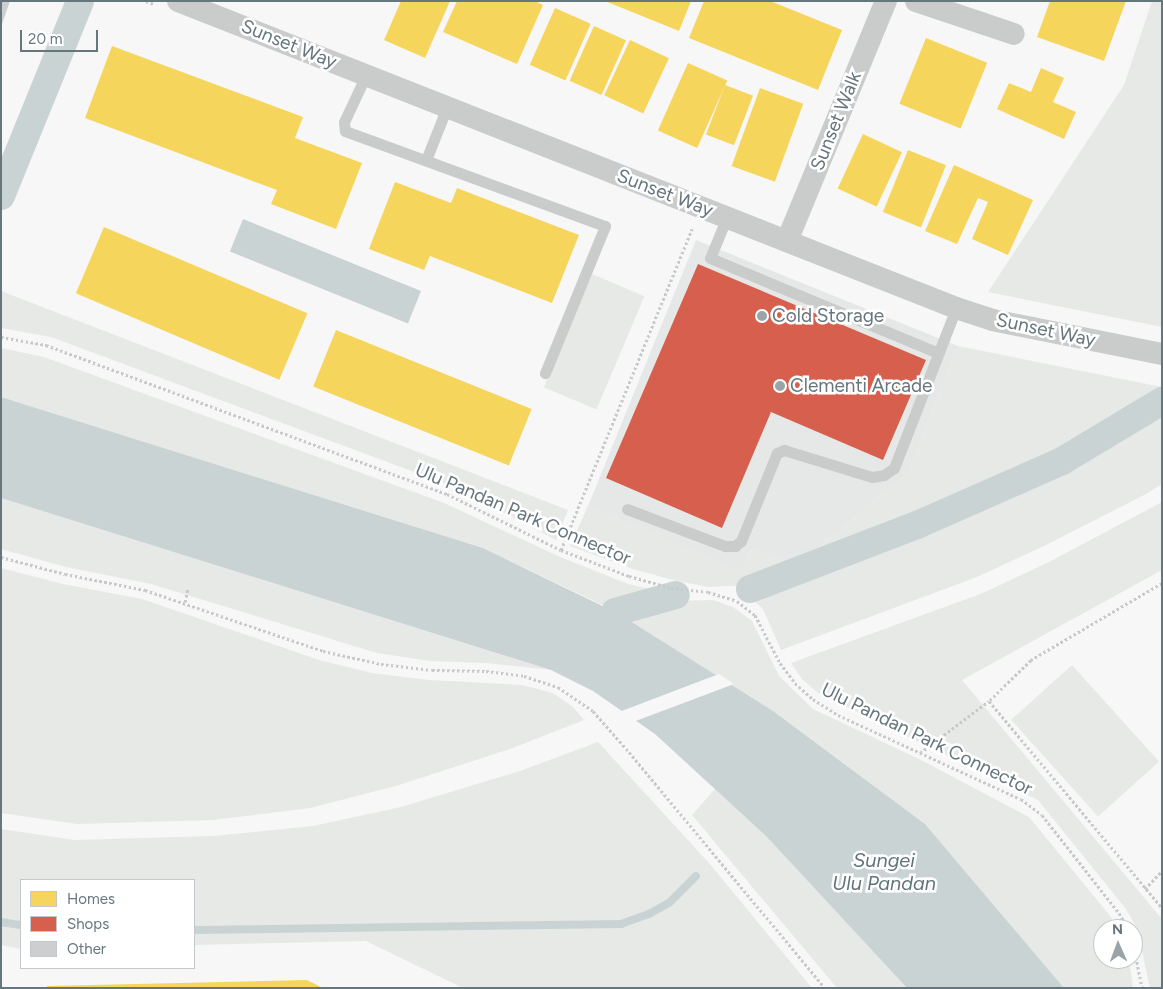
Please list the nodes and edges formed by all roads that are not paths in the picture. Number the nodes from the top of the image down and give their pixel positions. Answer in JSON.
{"nodes":[{"id":1,"x":178,"y":1,"type":"edge"},
{"id":2,"x":886,"y":1,"type":"edge"},
{"id":3,"x":916,"y":1,"type":"edge"},
{"id":4,"x":1014,"y":34,"type":"dead end"},
{"id":5,"x":366,"y":75,"type":"junction"},
{"id":6,"x":447,"y":107,"type":"junction"},
{"id":7,"x":426,"y":160,"type":"junction"},
{"id":8,"x":728,"y":217,"type":"junction"},
{"id":9,"x":787,"y":241,"type":"junction"},
{"id":10,"x":956,"y":308,"type":"junction"},
{"id":11,"x":938,"y":353,"type":"junction"},
{"id":12,"x":1162,"y":354,"type":"edge"},
{"id":13,"x":545,"y":373,"type":"dead end"},
{"id":14,"x":627,"y":509,"type":"dead end"}],
"edges":[{"from":1,"to":5,"type":"street","name":"Sunset Way"},
{"from":2,"to":9,"type":"street","name":"Sunset Walk"},
{"from":3,"to":4,"type":"street"},
{"from":5,"to":6,"type":"street","name":"Sunset Way"},
{"from":5,"to":7,"type":"lane"},
{"from":6,"to":7,"type":"lane"},
{"from":6,"to":8,"type":"street","name":"Sunset Way"},
{"from":7,"to":13,"type":"lane"},
{"from":8,"to":9,"type":"street","name":"Sunset Way"},
{"from":8,"to":11,"type":"lane"},
{"from":9,"to":10,"type":"street","name":"Sunset Way"},
{"from":10,"to":11,"type":"lane"},
{"from":10,"to":12,"type":"street","name":"Sunset Way"},
{"from":11,"to":14,"type":"lane"}]}
